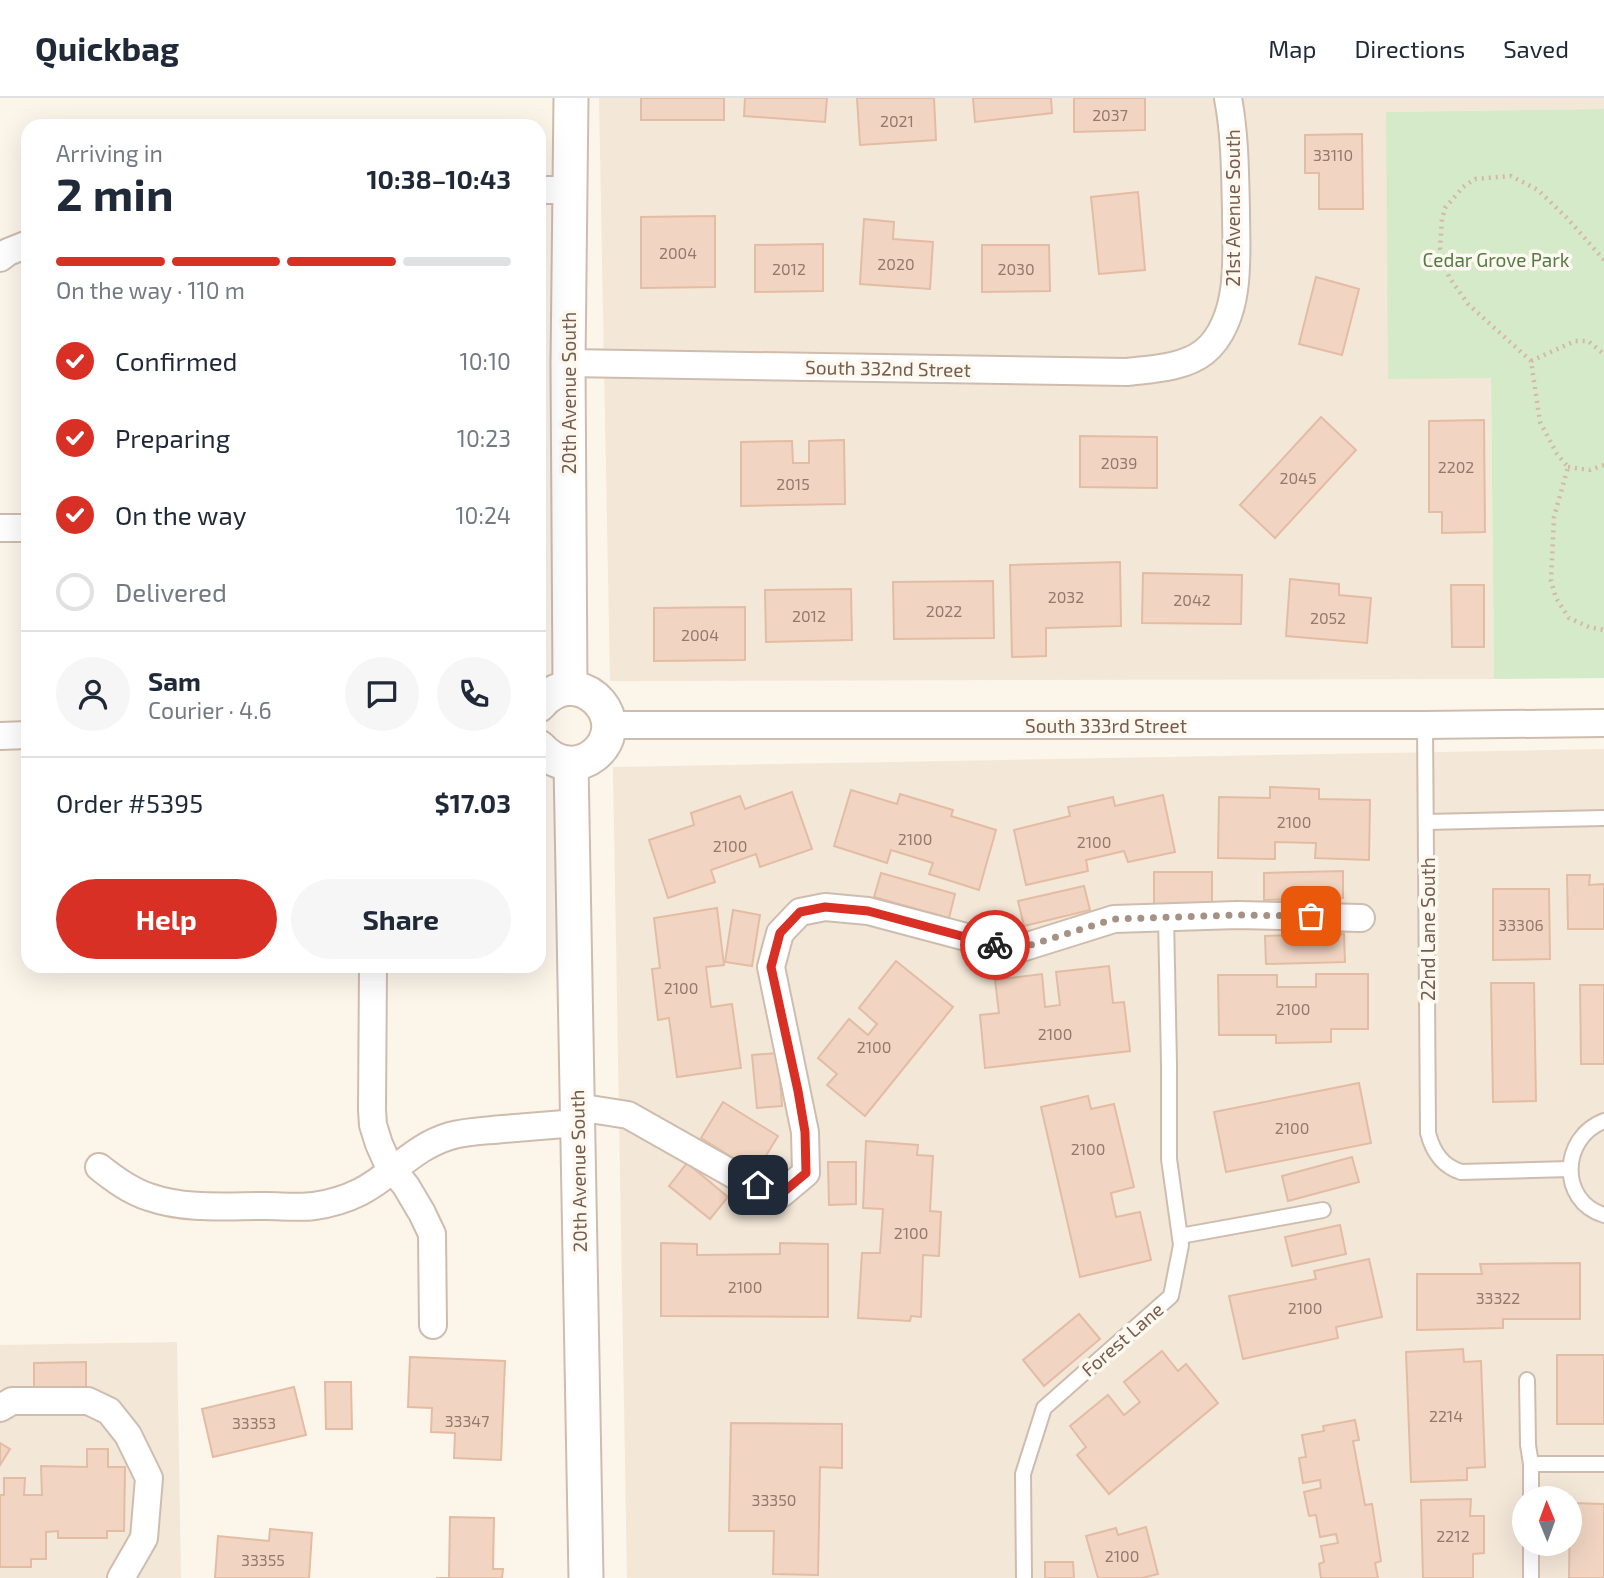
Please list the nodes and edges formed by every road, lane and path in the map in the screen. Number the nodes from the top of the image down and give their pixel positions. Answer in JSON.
{"nodes":[{"id":1,"x":570,"y":98,"type":"edge"},
{"id":2,"x":1228,"y":98,"type":"edge"},
{"id":3,"x":554,"y":190,"type":"edge"},
{"id":4,"x":21,"y":247,"type":"edge"},
{"id":5,"x":0,"y":258,"type":"edge"},
{"id":6,"x":1604,"y":260,"type":"edge"},
{"id":7,"x":1204,"y":352,"type":"joint"},
{"id":8,"x":1604,"y":354,"type":"edge"},
{"id":9,"x":1531,"y":361,"type":"junction"},
{"id":10,"x":568,"y":363,"type":"junction"},
{"id":11,"x":1604,"y":466,"type":"edge"},
{"id":12,"x":1568,"y":467,"type":"junction"},
{"id":13,"x":0,"y":528,"type":"edge"},
{"id":14,"x":21,"y":528,"type":"edge"},
{"id":15,"x":1604,"y":630,"type":"edge"},
{"id":16,"x":570,"y":688,"type":"junction"},
{"id":17,"x":546,"y":696,"type":"edge"},
{"id":18,"x":1604,"y":723,"type":"edge"},
{"id":19,"x":608,"y":725,"type":"junction"},
{"id":20,"x":1425,"y":725,"type":"junction"},
{"id":21,"x":21,"y":735,"type":"edge"},
{"id":22,"x":0,"y":736,"type":"edge"},
{"id":23,"x":546,"y":755,"type":"edge"},
{"id":24,"x":571,"y":764,"type":"junction"},
{"id":25,"x":1604,"y":818,"type":"edge"},
{"id":26,"x":1426,"y":822,"type":"junction"},
{"id":27,"x":1166,"y":917,"type":"junction"},
{"id":28,"x":1361,"y":918,"type":"dead end"},
{"id":29,"x":373,"y":973,"type":"edge"},
{"id":30,"x":577,"y":1115,"type":"junction"},
{"id":31,"x":1604,"y":1121,"type":"edge"},
{"id":32,"x":99,"y":1167,"type":"dead end"},
{"id":33,"x":393,"y":1170,"type":"junction"},
{"id":34,"x":1570,"y":1170,"type":"junction"},
{"id":35,"x":1323,"y":1210,"type":"dead end"},
{"id":36,"x":1604,"y":1215,"type":"edge"},
{"id":37,"x":1180,"y":1236,"type":"junction"},
{"id":38,"x":433,"y":1325,"type":"dead end"},
{"id":39,"x":1527,"y":1380,"type":"dead end"},
{"id":40,"x":0,"y":1408,"type":"edge"},
{"id":41,"x":1531,"y":1464,"type":"junction"},
{"id":42,"x":1604,"y":1464,"type":"edge"},
{"id":43,"x":1531,"y":1486,"type":"edge"},
{"id":44,"x":1531,"y":1556,"type":"edge"},
{"id":45,"x":121,"y":1578,"type":"edge"},
{"id":46,"x":586,"y":1578,"type":"edge"},
{"id":47,"x":1024,"y":1578,"type":"edge"},
{"id":48,"x":1531,"y":1578,"type":"edge"}],
"edges":[{"from":1,"to":3,"type":"street","name":"20th Avenue South"},
{"from":2,"to":7,"type":"street","name":"21st Avenue South"},
{"from":3,"to":10,"type":"street","name":"20th Avenue South"},
{"from":4,"to":5,"type":"street"},
{"from":6,"to":9,"type":"path"},
{"from":7,"to":10,"type":"street","name":"South 332nd Street"},
{"from":8,"to":9,"type":"path"},
{"from":9,"to":12,"type":"path"},
{"from":10,"to":16,"type":"street","name":"20th Avenue South"},
{"from":11,"to":12,"type":"path"},
{"from":12,"to":15,"type":"path"},
{"from":13,"to":14,"type":"street"},
{"from":16,"to":17,"type":"street"},
{"from":16,"to":19,"type":"street"},
{"from":18,"to":20,"type":"street","name":"South 333rd Street"},
{"from":19,"to":20,"type":"street","name":"South 333rd Street"},
{"from":19,"to":24,"type":"street"},
{"from":20,"to":26,"type":"lane","name":"22nd Lane South"},
{"from":21,"to":22,"type":"street"},
{"from":23,"to":24,"type":"street"},
{"from":24,"to":30,"type":"street","name":"20th Avenue South"},
{"from":25,"to":26,"type":"lane"},
{"from":26,"to":34,"type":"lane","name":"22nd Lane South"},
{"from":27,"to":28,"type":"street"},
{"from":27,"to":30,"type":"street"},
{"from":27,"to":37,"type":"lane","name":"Forest Lane"},
{"from":29,"to":33,"type":"street"},
{"from":30,"to":33,"type":"street"},
{"from":30,"to":46,"type":"street","name":"20th Avenue South"},
{"from":31,"to":34,"type":"lane"},
{"from":32,"to":33,"type":"street"},
{"from":33,"to":38,"type":"street"},
{"from":34,"to":36,"type":"lane"},
{"from":35,"to":37,"type":"lane"},
{"from":37,"to":47,"type":"lane","name":"Forest Lane"},
{"from":39,"to":41,"type":"lane"},
{"from":40,"to":45,"type":"street"},
{"from":41,"to":42,"type":"lane"},
{"from":41,"to":43,"type":"lane"},
{"from":44,"to":48,"type":"lane"}]}
